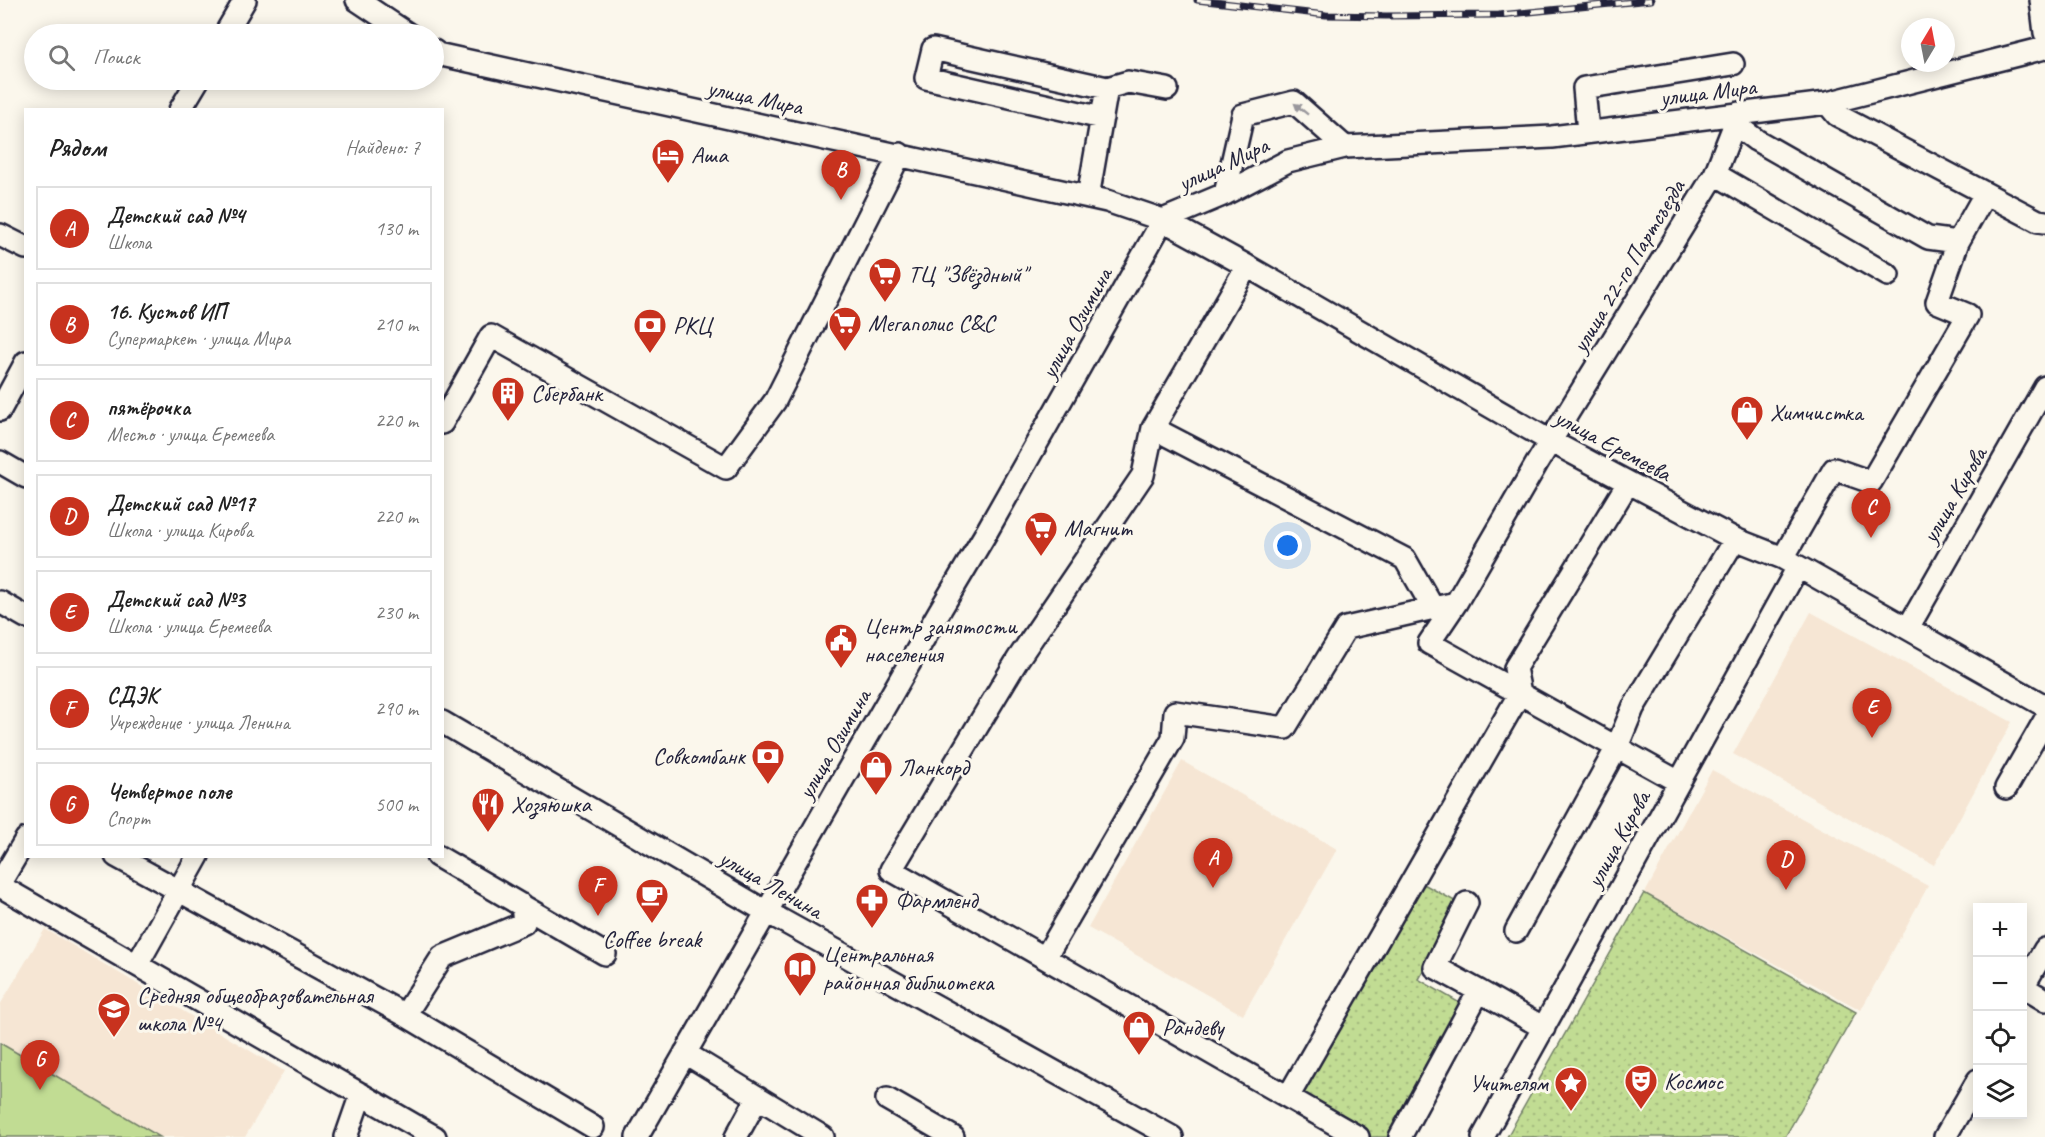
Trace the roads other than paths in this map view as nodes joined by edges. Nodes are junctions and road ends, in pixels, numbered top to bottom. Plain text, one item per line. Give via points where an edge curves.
1 (245, 0) edge
2 (357, 0) edge
3 (2041, 0) edge
4 (231, 24) edge
5 (393, 24) edge
6 (2045, 33) edge
7 (2045, 48) edge
8 (444, 54) edge
9 (1733, 64) dead end
10 (1107, 88) junction
11 (1167, 89) dead end
12 (192, 90) edge
13 (1827, 102) junction
14 (181, 108) edge
15 (1102, 118) junction
16 (1738, 119) junction
17 (1588, 132) junction
18 (1345, 147) junction
19 (900, 154) junction
20 (1714, 174) junction
21 (1225, 194) junction
22 (1985, 194) junction
23 (1088, 197) junction
24 (1163, 220) junction
25 (2045, 222) edge
26 (0, 235) edge
27 (1958, 242) junction
28 (24, 247) edge
29 (1248, 266) junction
30 (1888, 275) dead end
31 (24, 366) edge
32 (2045, 387) edge
33 (0, 410) edge
34 (445, 412) edge
35 (1153, 428) junction
36 (1552, 442) junction
37 (0, 462) edge
38 (24, 476) edge
39 (1628, 483) junction
40 (1735, 539) junction
41 (1791, 562) junction
42 (0, 602) edge
43 (1456, 603) junction
44 (1433, 608) junction
45 (24, 616) edge
46 (1908, 628) junction
47 (1520, 693) junction
48 (2045, 706) edge
49 (2045, 720) edge
50 (444, 723) edge
51 (1617, 747) junction
52 (1679, 782) junction
53 (2006, 788) dead end
54 (24, 843) edge
55 (119, 858) edge
56 (197, 858) edge
57 (440, 858) edge
58 (0, 885) edge
59 (178, 892) junction
60 (1467, 903) dead end
61 (522, 905) junction
62 (765, 911) junction
63 (1516, 931) dead end
64 (2045, 949) edge
65 (605, 954) dead end
66 (1045, 958) junction
67 (137, 965) junction
68 (1479, 991) junction
69 (2045, 1000) edge
70 (405, 1015) junction
71 (1544, 1028) junction
72 (685, 1053) junction
73 (1973, 1087) edge
74 (361, 1094) junction
75 (758, 1097) junction
76 (1288, 1097) junction
77 (887, 1099) dead end
78 (593, 1127) dead end
79 (1168, 1136) edge
80 (346, 1137) edge
81 (435, 1137) edge
82 (637, 1137) edge
83 (736, 1137) edge
84 (823, 1137) edge
85 (953, 1137) edge
86 (1358, 1137) edge
87 (1400, 1137) edge
88 (1483, 1137) edge
89 (1945, 1137) edge

1 - 4 street
2 - 5 street
3 - 6 street
7 - 13 street, улица Мира
8 - 19 street, улица Мира
9 - 17 street via 1584,88
10 - 11 street via 1128,82
10 - 15 street
10 - 15 street via 933,49 926,78
12 - 14 street
13 - 16 street, улица Мира
13 - 22 street via 1837,116
15 - 23 street
16 - 17 street, улица Мира
16 - 20 street, улица 22-го Партсъезда
16 - 27 street via 1756,140 1928,238
17 - 18 street, улица Мира
18 - 21 street, улица Мира via 1288,161
18 -> 21 street via 1294,102 1243,115
19 - 23 street, улица Мира
19 - 34 street via 775,401 726,468 491,336
20 - 30 street
20 - 36 street, улица 22-го Партсъезда
21 - 24 street, улица Мира
22 - 25 street
22 - 27 street
23 - 24 street, улица Мира
24 - 29 street, улица Еремеева
24 - 62 street, улица Озимина
26 - 28 street
27 - 41 street, улица Кирова via 1936,302 1968,315 1871,482 1834,469
29 - 35 street
29 - 36 street, улица Еремеева
31 - 33 street
32 - 46 street, улица Кирова
35 - 44 street via 1404,559
35 - 66 street via 1143,475 1018,659 891,870
36 - 39 street, улица Еремеева
36 - 43 street, улица 22-го Партсъезда
37 - 38 street
39 - 40 street, улица Еремеева
39 - 47 street via 1515,668
40 - 41 street, улица Еремеева
40 - 51 street via 1633,708
41 - 46 street, улица Еремеева
41 - 52 street, улица Кирова
42 - 45 street
43 - 44 street
43 - 47 street, улица 22-го Партсъезда via 1429,643
44 - 66 street via 1346,628 1285,728 1175,712 1173,738
46 - 48 street, улица Еремеева
47 - 51 street
47 - 76 street
49 - 53 street
50 - 62 street, улица Ленина
51 - 52 street
51 - 63 street
52 - 71 street, улица Кирова
54 - 58 street
55 - 59 street
56 - 59 street
57 - 61 street
58 - 67 street
59 - 67 street
59 - 70 street
60 - 68 street via 1435,967
61 - 65 street
61 - 70 street via 524,923 442,957
62 - 72 street, улица Озимина
62 - 79 street, улица Ленина
64 - 69 street via 2023,987
66 - 76 street
67 - 74 street
68 - 71 street
68 - 87 street
70 - 78 street
71 - 88 street, улица Кирова
72 - 75 street
72 - 82 street, улица Озимина
73 - 89 street
74 - 80 street
74 - 81 street
75 - 83 street
75 - 84 street
76 - 86 street
77 - 85 street

